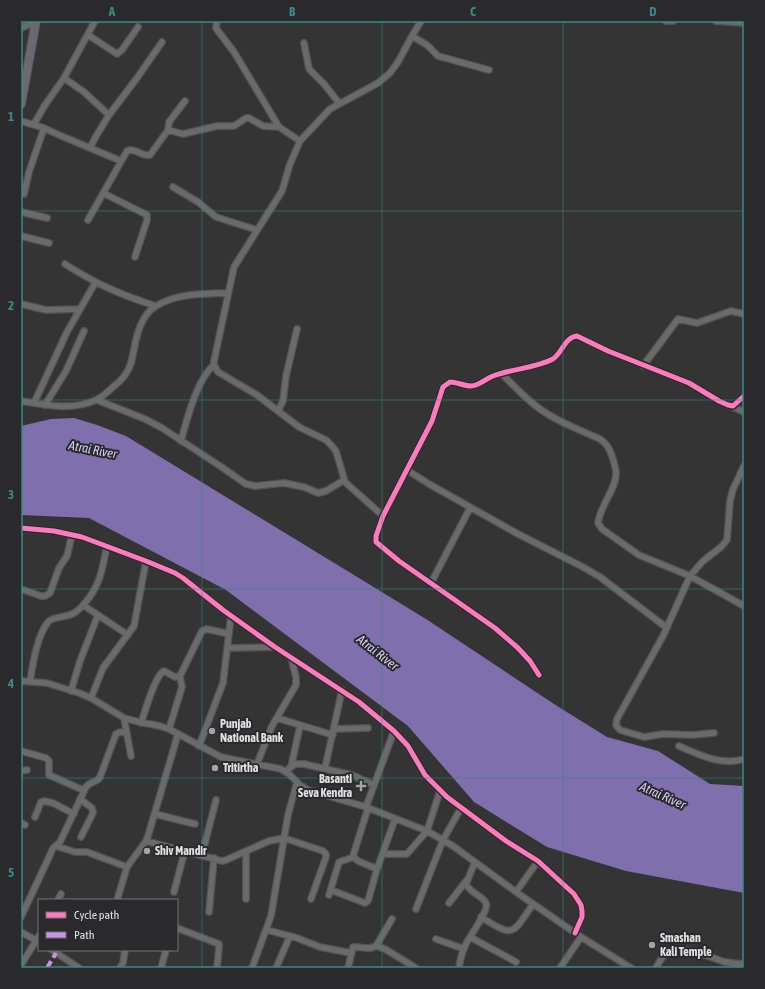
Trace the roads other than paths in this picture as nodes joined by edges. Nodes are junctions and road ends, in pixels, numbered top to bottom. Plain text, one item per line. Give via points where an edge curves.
1 (95, 21) edge
2 (217, 21) edge
3 (421, 21) edge
4 (666, 21) edge
5 (673, 21) edge
6 (716, 21) edge
7 (36, 22) edge
8 (744, 23) edge
9 (138, 27) dead end
10 (21, 28) edge
11 (88, 35) junction
12 (412, 36) junction
13 (162, 42) dead end
14 (304, 43) dead end
15 (489, 70) dead end
16 (64, 78) junction
17 (186, 101) dead end
18 (340, 103) junction
19 (21, 104) edge
20 (108, 115) junction
21 (21, 121) edge
22 (34, 124) junction
23 (44, 128) junction
24 (279, 128) junction
25 (168, 130) junction
26 (300, 141) junction
27 (90, 148) junction
28 (121, 161) junction
29 (173, 187) dead end
30 (103, 193) junction
31 (24, 194) dead end
32 (21, 212) edge
33 (47, 218) dead end
34 (88, 220) dead end
35 (257, 230) junction
36 (21, 236) edge
37 (49, 243) dead end
38 (135, 257) dead end
39 (65, 264) dead end
40 (95, 283) junction
41 (227, 293) junction
42 (21, 304) edge
43 (156, 306) junction
44 (79, 309) junction
45 (744, 314) edge
46 (297, 329) dead end
47 (84, 331) dead end
48 (214, 365) junction
49 (644, 366) junction
50 (502, 374) junction
51 (744, 396) edge
52 (97, 400) junction
53 (21, 401) edge
54 (34, 403) junction
55 (45, 405) junction
56 (731, 406) junction
57 (278, 411) junction
58 (744, 412) edge
59 (181, 441) junction
60 (744, 466) edge
61 (407, 470) junction
62 (344, 480) junction
63 (470, 508) junction
64 (383, 516) junction
65 (21, 528) edge
66 (72, 535) junction
67 (107, 546) junction
68 (146, 561) junction
69 (690, 576) junction
70 (430, 582) junction
71 (21, 589) edge
72 (83, 605) junction
73 (744, 606) edge
74 (98, 615) junction
75 (231, 616) junction
76 (667, 628) junction
77 (229, 634) junction
78 (128, 635) junction
79 (275, 647) junction
80 (227, 648) junction
81 (291, 657) junction
82 (539, 675) dead end
83 (180, 676) junction
84 (21, 681) edge
85 (30, 681) junction
86 (342, 690) junction
87 (71, 691) junction
88 (90, 698) junction
89 (124, 718) junction
90 (277, 718) junction
91 (142, 723) junction
92 (300, 726) junction
93 (368, 728) dead end
94 (169, 730) junction
95 (394, 731) junction
96 (333, 732) junction
97 (126, 733) junction
98 (714, 733) dead end
99 (178, 734) junction
100 (199, 746) junction
101 (679, 746) dead end
102 (21, 751) edge
103 (131, 756) dead end
104 (744, 759) edge
105 (258, 764) junction
106 (291, 767) junction
107 (325, 768) junction
108 (286, 771) junction
109 (297, 782) junction
110 (374, 785) junction
111 (83, 790) junction
112 (440, 791) junction
113 (80, 799) junction
114 (216, 800) dead end
115 (367, 808) junction
116 (461, 808) junction
117 (74, 814) junction
118 (155, 814) junction
119 (34, 817) dead end
120 (395, 819) junction
121 (195, 824) dead end
122 (427, 831) junction
123 (81, 837) dead end
124 (284, 838) junction
125 (146, 840) junction
126 (443, 840) junction
127 (56, 846) junction
128 (185, 850) junction
129 (246, 852) junction
130 (383, 854) junction
131 (202, 855) junction
132 (354, 857) junction
133 (214, 858) junction
134 (538, 861) junction
135 (475, 862) junction
136 (127, 867) junction
137 (377, 869) junction
138 (467, 880) junction
139 (174, 892) dead end
140 (516, 892) junction
141 (61, 894) dead end
142 (58, 899) edge
143 (117, 899) edge
144 (246, 899) dead end
145 (311, 899) dead end
146 (449, 903) dead end
147 (533, 904) junction
148 (416, 909) dead end
149 (209, 912) dead end
150 (21, 917) edge
151 (481, 917) junction
152 (392, 919) dead end
153 (178, 928) edge
154 (267, 930) junction
155 (575, 932) junction
156 (22, 934) edge
157 (290, 936) junction
158 (470, 937) junction
159 (581, 937) junction
160 (436, 939) dead end
161 (38, 940) edge
162 (376, 946) junction
163 (464, 949) junction
164 (53, 951) edge
165 (125, 951) edge
166 (166, 951) edge
167 (351, 953) junction
168 (516, 962) dead end
169 (744, 964) edge
170 (21, 965) edge
171 (70, 966) edge
172 (79, 968) edge
173 (120, 968) edge
174 (161, 968) edge
175 (217, 968) edge
176 (252, 968) edge
177 (276, 968) edge
178 (348, 968) edge
179 (416, 968) edge
180 (459, 968) edge
181 (560, 968) edge
182 (631, 968) edge
183 (656, 968) edge

1 - 11 street
2 - 24 street via 216,28 234,52
3 - 12 street
4 - 5 street
6 - 8 street
7 - 10 street
7 - 19 main road
9 - 11 street via 117,54
11 - 16 street
12 - 15 street via 427,45 438,56
12 - 18 street via 390,73 378,83
13 - 20 street
14 - 18 street via 309,69
16 - 20 street via 84,92
16 - 22 street
17 - 25 street via 171,120
18 - 26 street
20 - 27 street
21 - 22 street
22 - 23 street
23 - 27 street
23 - 31 street
24 - 25 street via 263,126 246,118 234,126 217,126 183,134
24 - 26 street
25 - 28 street via 150,156 129,150
26 - 35 street via 282,191
27 - 28 street
28 - 30 street
29 - 35 street via 198,202 216,217
30 - 34 street
30 - 38 street via 147,215
32 - 33 street
35 - 41 street via 234,267
36 - 37 street
39 - 40 street
40 - 43 street
40 - 44 street
41 - 43 street via 179,297
41 - 48 street
42 - 44 street via 46,310
43 - 52 street via 138,330 127,372
44 - 54 street
45 - 49 street via 731,311 697,323 677,320
46 - 57 street via 283,401
47 - 55 street via 66,371
48 - 57 street via 218,372
48 - 59 street via 202,381
49 - 50 street via 576,336 570,338 549,361
49 - 56 street via 689,383
50 - 61 street via 472,386 450,382 445,385 432,422
50 - 69 street via 536,406 558,420 600,439 609,448 616,476 599,515 599,526 639,555
51 - 56 street
52 - 55 street via 81,405
52 - 59 street via 145,419
53 - 54 street
54 - 55 street
56 - 58 street
57 - 62 street via 299,427 332,445
59 - 62 street via 249,485 284,483 318,493
60 - 69 street via 730,501 727,540
61 - 63 street
61 - 64 street
62 - 64 street
63 - 70 street
63 - 76 street via 600,577
64 - 70 street via 376,542
65 - 66 street
66 - 67 street
66 - 71 street via 67,556 59,568 50,593 41,596
67 - 68 street
67 - 72 street via 97,586
68 - 75 street via 183,578
68 - 78 street via 136,621
69 - 73 street
69 - 76 street
70 - 82 street via 495,628 518,648
72 - 74 street
72 - 85 street via 69,616 47,623 35,651
74 - 78 street
74 - 87 street
75 - 77 street
75 - 79 street
76 - 98 street via 616,725 644,737
77 - 80 street
77 - 83 street via 202,630
78 - 88 street via 103,668
79 - 80 street
79 - 81 street
80 - 100 street via 223,684
81 - 86 street
81 - 90 street via 296,685
83 - 91 street via 175,677 164,671 161,673
83 - 94 street via 182,687
84 - 85 street
85 - 87 street via 47,683
86 - 95 street
86 - 96 street
87 - 88 street
88 - 89 street
89 - 91 street
89 - 97 street
90 - 92 street
90 - 105 street
91 - 94 street
92 - 96 street
92 - 106 street
93 - 96 street
94 - 99 street
95 - 110 street
95 - 112 street via 408,746 425,775
96 - 107 street
97 - 103 street
97 - 111 street via 116,734 100,776
99 - 100 street
99 - 118 street
100 - 105 street via 221,758
101 - 104 street via 724,762
102 - 111 street via 46,758 49,775
105 - 108 street
106 - 107 street via 295,764 304,764
106 - 108 street
107 - 110 street via 359,777
108 - 109 street
109 - 115 street via 308,790
109 - 124 street
110 - 115 street
111 - 113 street
112 - 116 street
112 - 122 street
113 - 117 street
113 - 123 street via 92,808 93,813
114 - 131 street
115 - 120 street
115 - 132 street via 353,852
116 - 126 street
116 - 134 street
117 - 119 street via 44,801 41,802
117 - 127 street
118 - 121 street
118 - 125 street
120 - 122 street
120 - 130 street
122 - 126 street
122 - 130 street via 408,854
124 - 129 street via 269,841
124 - 145 street via 326,854
124 - 154 street via 272,916
125 - 128 street
125 - 136 street
126 - 135 street
126 - 148 street
127 - 136 street via 75,852 87,852
127 - 150 street
128 - 131 street
128 - 139 street
129 - 133 street via 222,861
129 - 144 street
130 - 137 street
131 - 133 street
132 - 137 street
132 - 137 street via 339,862 330,893 368,901
133 - 149 street
134 - 140 street
134 - 155 street via 574,894 581,905 582,917
135 - 138 street
135 - 140 street
136 - 143 street
138 - 146 street
138 - 151 street via 468,888 486,904
140 - 147 street
141 - 142 street
147 - 151 street via 518,927 512,930 502,930
147 - 155 street
151 - 158 street
152 - 162 street
153 - 175 street via 218,944 220,947
154 - 157 street
154 - 176 street
155 - 159 street
156 - 161 street
157 - 167 street via 320,947
157 - 177 street
158 - 163 street
158 - 168 street
159 - 181 street
159 - 182 street
160 - 163 street
161 - 170 street
162 - 167 street via 356,946
162 - 179 street
163 - 180 street
164 - 171 street
165 - 173 street
166 - 174 street
167 - 178 street
169 - 183 street via 682,950 663,956
171 - 172 street

